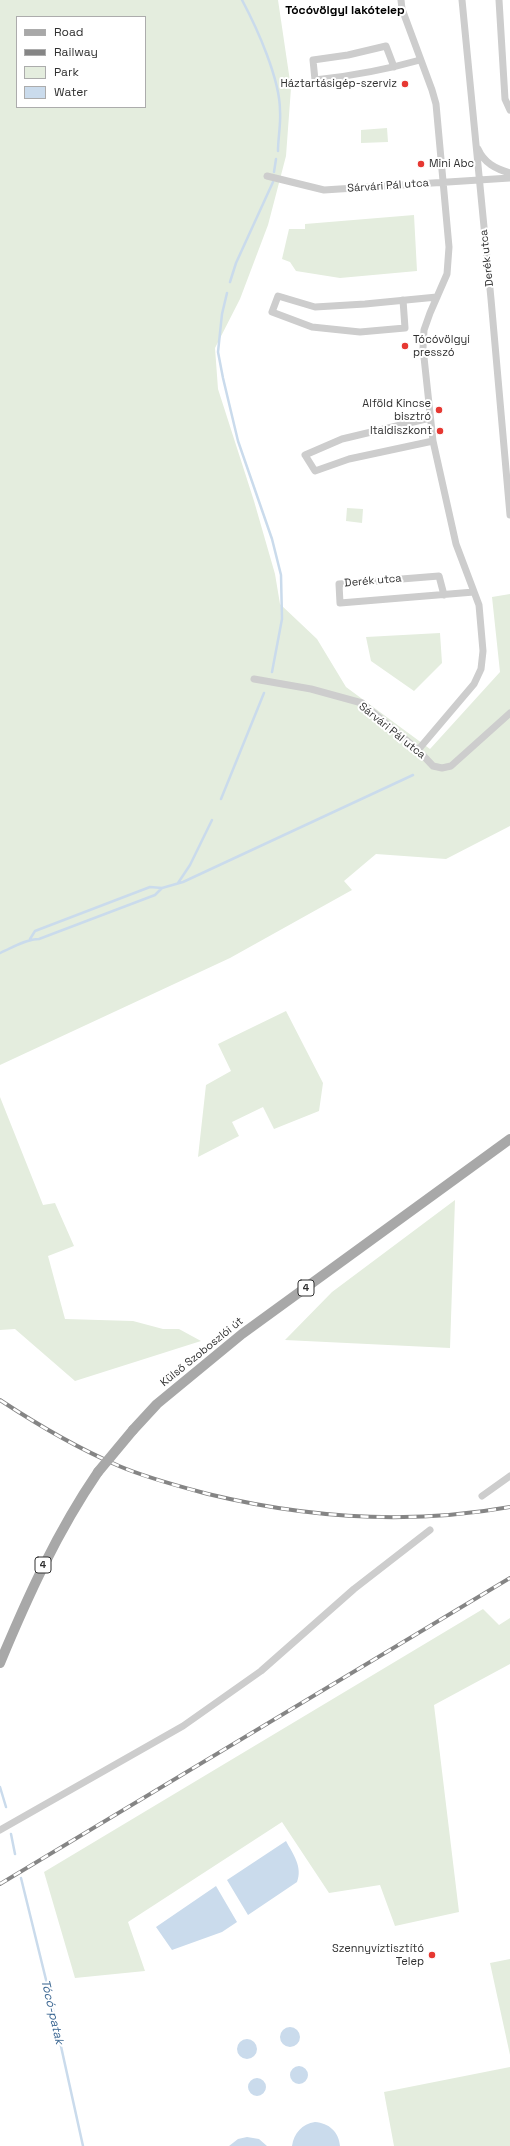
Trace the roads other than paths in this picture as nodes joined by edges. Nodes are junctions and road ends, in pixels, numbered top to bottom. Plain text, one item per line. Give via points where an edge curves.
1 (401, 0) edge
2 (462, 0) edge
3 (499, 0) edge
4 (420, 60) junction
5 (394, 67) junction
6 (510, 110) edge
7 (476, 145) junction
8 (510, 173) edge
9 (267, 176) dead end
10 (510, 178) edge
11 (479, 179) junction
12 (443, 182) junction
13 (437, 297) junction
14 (403, 300) junction
15 (430, 418) junction
16 (433, 441) junction
17 (510, 516) edge
18 (474, 592) junction
19 (444, 595) junction
20 (254, 679) dead end
21 (510, 713) edge
22 (418, 750) junction
23 (510, 1139) edge
24 (510, 1476) edge
25 (482, 1496) dead end
26 (430, 1530) dead end
27 (0, 1663) edge
28 (0, 1830) edge

1 - 4 street
2 - 7 street, Derék utca
3 - 6 street via 505,99
4 - 5 street
4 - 12 street via 436,104
5 - 5 street via 353,76 315,80 313,60 386,46
7 - 8 street via 481,156 489,164
7 - 11 street, Derék utca
9 - 12 street, Sárvári Pál utca via 324,190
10 - 11 street, Sárvári Pál utca
11 - 12 street, Sárvári Pál utca
11 - 17 street, Derék utca
12 - 13 street via 449,247 447,274
13 - 14 street
13 - 15 street via 424,330 423,348
14 - 14 street via 315,307 278,296 272,312 312,327 360,332 405,328
15 - 16 street
15 - 16 street via 342,439 305,455 315,472 349,459
16 - 18 street via 456,544
18 - 19 street, Derék utca
18 - 22 street via 479,605 481,669 474,684
19 - 19 street, Derék utca via 340,603 339,584 439,576
20 - 22 street, Sárvári Pál utca via 311,689 362,703
21 - 22 street, Sárvári Pál utca via 451,766 433,766
23 - 27 main road, Külső Szoboszlói út / 4, bridge via 242,1334 157,1404 98,1472 68,1518 48,1553
24 - 25 street
26 - 28 street via 354,1589 261,1671 183,1726

